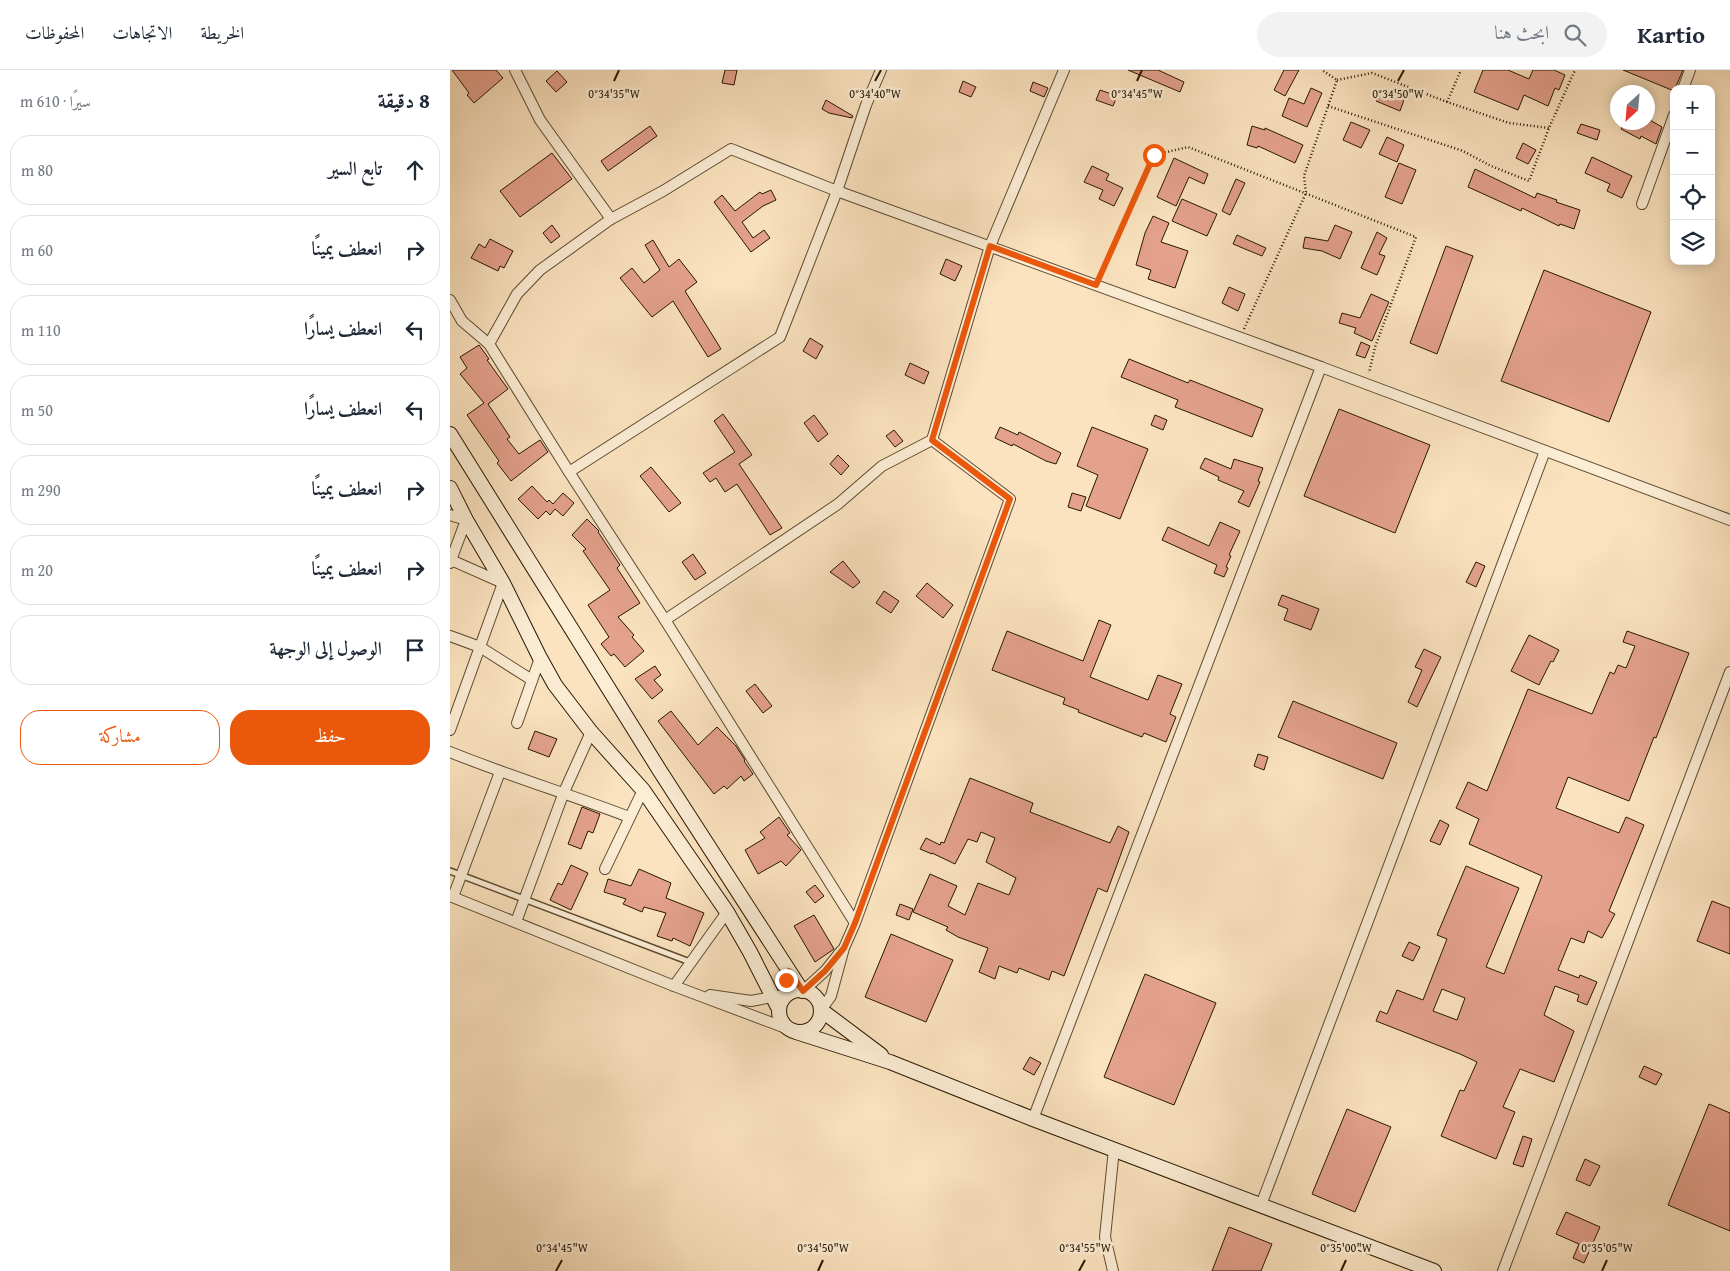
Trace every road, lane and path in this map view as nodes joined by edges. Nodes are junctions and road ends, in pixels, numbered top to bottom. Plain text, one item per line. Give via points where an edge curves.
1 (515, 70) edge
2 (881, 70) edge
3 (1064, 70) edge
4 (1322, 70) edge
5 (1461, 70) edge
6 (1575, 70) edge
7 (1690, 70) edge
8 (1337, 80) junction
9 (1684, 85) edge
10 (1447, 102) junction
11 (1328, 106) junction
12 (1670, 126) edge
13 (1549, 128) junction
14 (837, 191) junction
15 (1306, 193) junction
16 (1642, 204) dead end
17 (611, 220) junction
18 (990, 246) junction
19 (1096, 285) junction
20 (450, 300) edge
21 (1241, 338) junction
22 (489, 344) junction
23 (1322, 367) junction
24 (1366, 384) junction
25 (450, 434) edge
26 (932, 440) junction
27 (1545, 451) junction
28 (569, 472) junction
29 (450, 488) edge
30 (450, 515) edge
31 (466, 520) junction
32 (1730, 520) edge
33 (451, 561) edge
34 (504, 582) junction
35 (665, 620) junction
36 (450, 636) edge
37 (480, 647) junction
38 (540, 658) junction
39 (1730, 672) edge
40 (532, 680) junction
41 (517, 723) dead end
42 (450, 730) edge
43 (591, 732) junction
44 (450, 752) edge
45 (500, 772) junction
46 (643, 790) junction
47 (564, 792) junction
48 (629, 816) junction
49 (605, 869) dead end
50 (450, 871) edge
51 (461, 875) junction
52 (452, 896) edge
53 (525, 900) junction
54 (727, 912) junction
55 (516, 922) junction
56 (855, 923) junction
57 (844, 948) junction
58 (690, 962) junction
59 (789, 971) junction
60 (766, 981) junction
61 (674, 986) junction
62 (685, 990) junction
63 (798, 992) junction
64 (777, 1003) junction
65 (821, 1010) junction
66 (793, 1031) junction
67 (890, 1062) junction
68 (1033, 1119) junction
69 (1114, 1149) junction
70 (1261, 1205) junction
71 (1114, 1271) edge
72 (1434, 1271) edge
73 (1503, 1271) edge

1 - 17 street via 540,120
2 - 14 street
3 - 18 street
4 - 8 path
5 - 10 path
6 - 13 path
7 - 9 street
8 - 10 path via 1372,73
8 - 11 path
10 - 13 path via 1509,123
11 - 13 path via 1463,151 1529,181
11 - 15 path via 1304,176
12 - 16 street
14 - 17 street via 731,149
14 - 18 street
14 - 28 street via 780,337
15 - 19 path via 1188,147 1154,155
15 - 21 path
15 - 24 path via 1416,237 1375,347
17 - 22 street via 540,270 516,294
18 - 19 street
18 - 26 street
19 - 21 street
20 - 22 street via 462,320
21 - 23 street
22 - 28 street
23 - 24 street
23 - 68 street
24 - 27 street
25 - 59 street
26 - 35 street via 882,466 838,504
26 - 56 street via 1010,499
27 - 32 street
27 - 70 street
28 - 35 street
29 - 31 street
30 - 31 street
31 - 33 street
31 - 34 street
33 - 34 street
34 - 37 street
34 - 38 street
35 - 56 street
36 - 37 street
37 - 40 street
37 - 42 street
38 - 40 street
38 - 43 street via 555,685
39 - 73 street
40 - 41 street
43 - 46 street
43 - 47 street
44 - 45 street
45 - 47 street
45 - 51 street
46 - 48 street
46 - 54 street
47 - 48 street
47 - 53 street
48 - 49 street
50 - 51 lane
51 - 52 street
51 - 53 lane
52 - 55 street
53 - 55 street
53 - 58 lane
54 - 58 street
54 - 60 street
55 - 61 street
56 - 57 street
57 - 63 street via 825,971
57 - 65 street via 831,996
58 - 61 street
59 - 60 street via 783,982 774,985
59 - 63 street
60 - 64 street
61 - 62 street
62 - 64 street
62 - 66 street
63 - 64 street
63 - 65 street via 815,997
64 - 66 street via 782,1021
65 - 66 street via 814,1027 808,1031
65 - 67 street
66 - 67 street
67 - 68 street
68 - 69 street
69 - 70 street
69 - 71 street via 1105,1237
70 - 72 street

